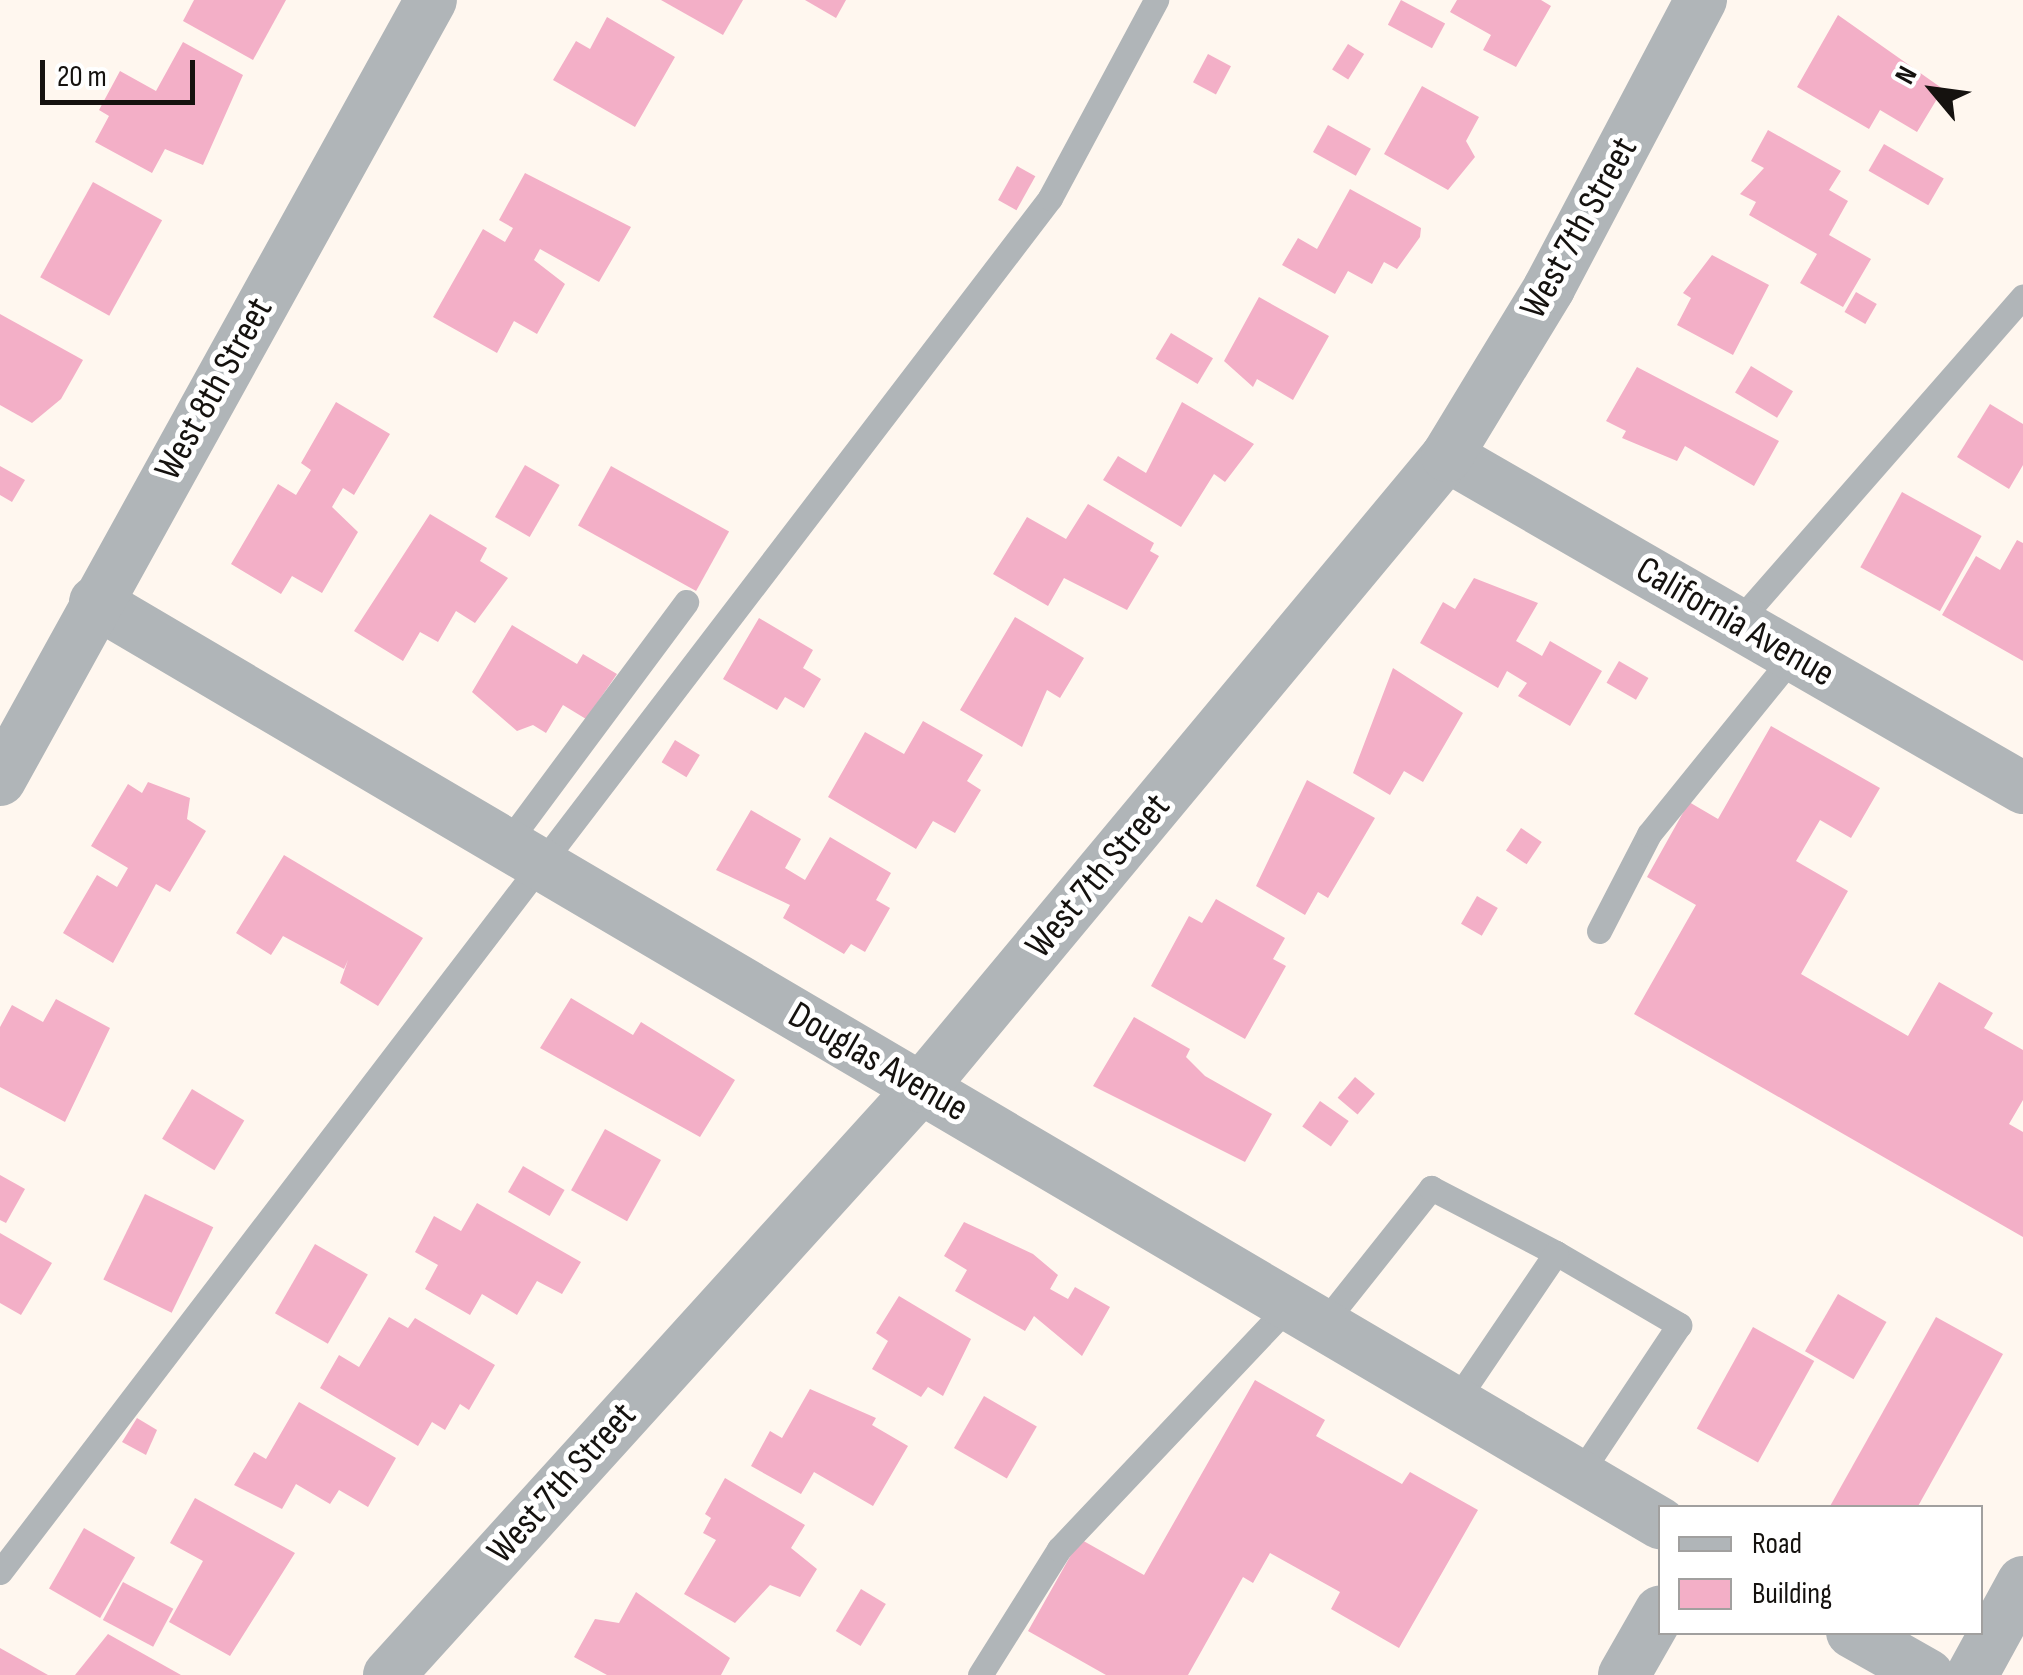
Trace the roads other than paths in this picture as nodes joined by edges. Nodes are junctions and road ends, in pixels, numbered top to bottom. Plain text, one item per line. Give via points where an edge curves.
1 (431, 0) edge
2 (1156, 0) edge
3 (1701, 0) edge
4 (2023, 296) edge
5 (1447, 456) junction
6 (95, 602) junction
7 (686, 602) dead end
8 (1737, 623) junction
9 (1793, 656) junction
10 (0, 780) edge
11 (2023, 788) edge
12 (521, 856) junction
13 (1599, 931) dead end
14 (922, 1087) junction
15 (1556, 1254) junction
16 (1307, 1314) junction
17 (1454, 1402) junction
18 (1579, 1475) junction
19 (1658, 1523) edge
20 (0, 1572) edge
21 (2023, 1582) edge
22 (1658, 1616) edge
23 (1857, 1635) edge
24 (389, 1675) edge
25 (980, 1675) edge
26 (1624, 1675) edge
27 (1928, 1675) edge
28 (1972, 1675) edge

1 - 6 street, West 8th Street
2 - 12 lane via 1050,198
3 - 5 street, West 7th Street via 1550,288
4 - 8 lane
5 - 8 street, California Avenue
5 - 14 street, West 7th Street
6 - 10 street, West 8th Street
6 - 12 street, Douglas Avenue
7 - 12 lane
8 - 9 street, California Avenue
9 - 11 street, California Avenue
9 - 13 lane via 1649,834
12 - 14 street, Douglas Avenue
12 - 20 lane
14 - 16 street, Douglas Avenue
14 - 24 street, West 7th Street
15 - 16 lane via 1431,1188
15 - 17 lane
15 - 18 lane via 1679,1325
16 - 17 street, Douglas Avenue
16 - 25 lane via 1059,1549
17 - 18 street, Douglas Avenue
18 - 19 street, Douglas Avenue
21 - 28 street
22 - 26 street
23 - 27 street

